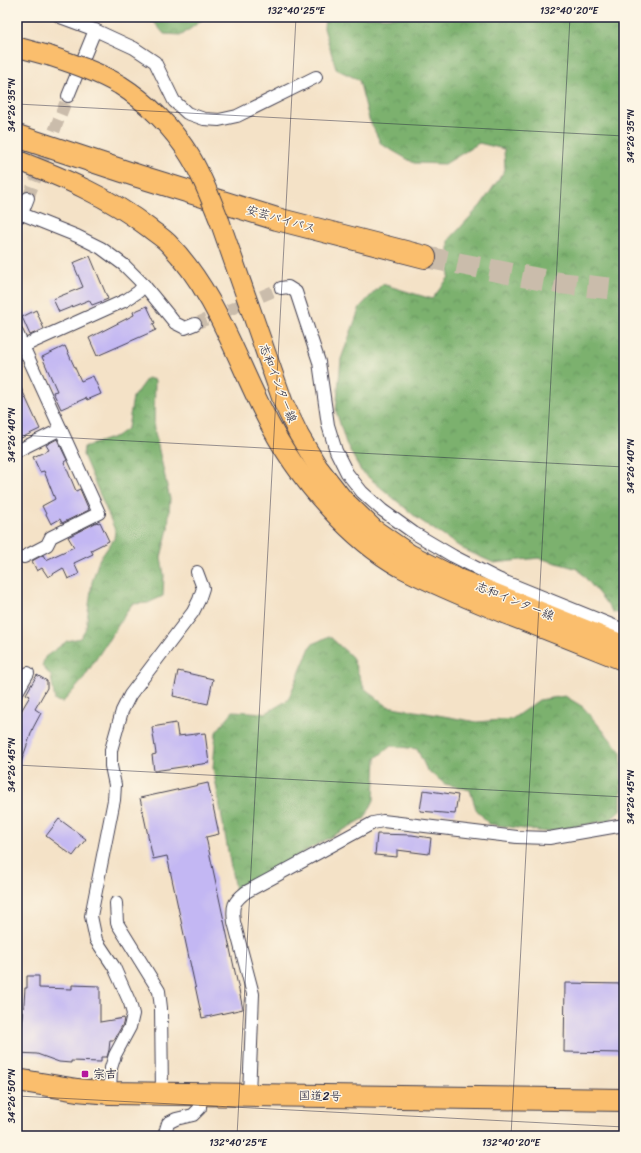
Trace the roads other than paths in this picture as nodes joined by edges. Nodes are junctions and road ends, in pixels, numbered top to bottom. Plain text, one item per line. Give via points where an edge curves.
1 (60, 17) edge
2 (94, 30) junction
3 (17, 47) edge
4 (316, 77) dead end
5 (68, 96) tunnel mouth
6 (17, 126) edge
7 (17, 136) edge
8 (17, 160) edge
9 (138, 176) junction
10 (28, 198) tunnel mouth
11 (19, 214) edge
12 (425, 257) tunnel mouth
13 (144, 286) junction
14 (281, 288) dead end
15 (195, 324) tunnel mouth
16 (17, 333) edge
17 (20, 348) edge
18 (61, 429) junction
19 (17, 451) edge
20 (24, 557) dead end
21 (197, 572) dead end
22 (624, 630) edge
23 (624, 645) edge
24 (624, 661) edge
25 (28, 673) dead end
26 (17, 692) edge
27 (624, 825) edge
28 (116, 902) dead end
29 (17, 1080) edge
30 (110, 1092) junction
31 (162, 1093) junction
32 (200, 1094) junction
33 (249, 1095) junction
34 (624, 1100) edge
35 (164, 1136) edge

1 - 2 street
2 - 4 street via 134,48 155,62 174,100 187,113 204,119 219,120 237,116
2 - 5 street
3 - 23 main road, 志和インター線, bridge via 86,68 120,85 171,129 190,156 206,186 283,402 318,467 342,499 374,529 410,554 457,578
6 - 9 highway, 安芸バイパス
7 - 9 highway, 安芸バイパス
8 - 24 main road, 志和インター線 via 82,186 112,202 167,242 202,285 217,310 281,446 330,509 362,539 398,566 445,590
9 - 12 highway, 安芸バイパス via 277,219
10 - 11 street
11 - 13 street via 101,248 124,265
13 - 15 street via 175,322 185,328
13 - 17 street via 126,300
14 - 22 street via 288,287 296,292 319,362 328,425 336,451 347,473 362,492 414,533 454,556 498,578
16 - 17 street
17 - 18 street
18 - 19 street
18 - 20 street via 99,513 51,537 47,545
21 - 30 street via 203,588 199,600 193,612 130,695 122,711 111,750 114,800 91,916 96,940 114,967 133,1014 130,1026 114,1055
25 - 26 street
27 - 33 street via 549,838 517,837 383,821 373,823 246,892 236,900 232,910 253,994
28 - 31 street via 117,923 159,991
29 - 30 highway, 国道2号 via 77,1090
30 - 31 highway, 国道2号
31 - 32 highway, 国道2号
32 - 33 highway, 国道2号
32 - 35 street via 200,1108 193,1115 168,1123
33 - 34 highway, 国道2号

